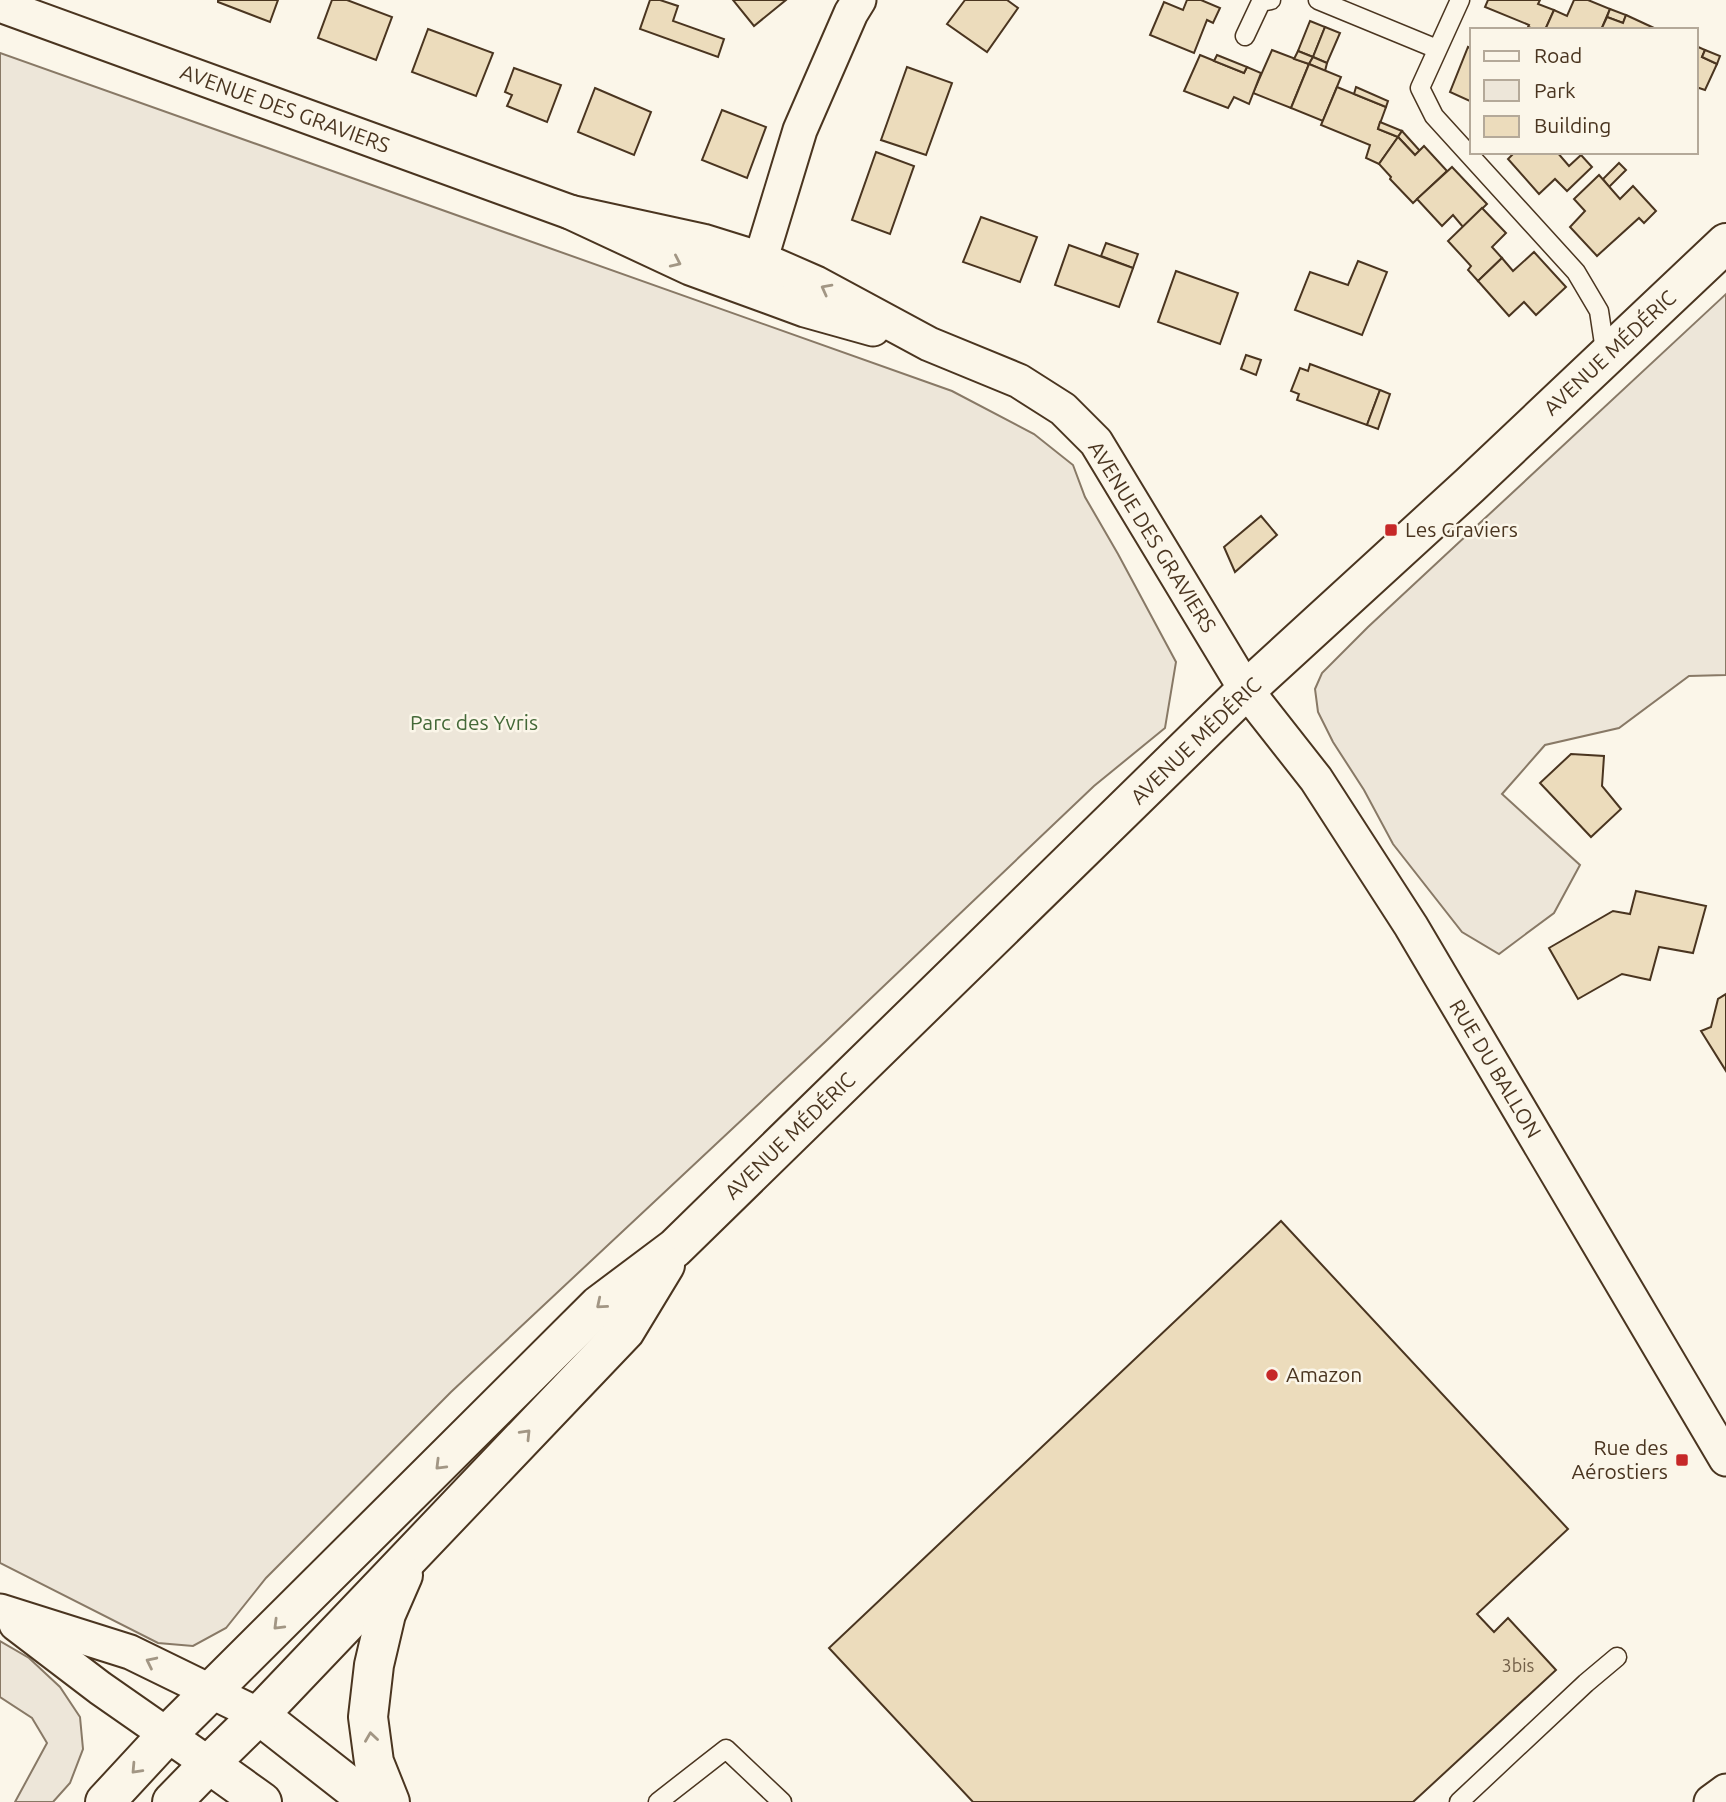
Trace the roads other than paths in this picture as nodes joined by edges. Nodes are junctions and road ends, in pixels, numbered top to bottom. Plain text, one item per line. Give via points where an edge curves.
1 (859, 0) edge
2 (1271, 0) edge
3 (1318, 0) edge
4 (1460, 0) edge
5 (0, 5) edge
6 (1245, 36) dead end
7 (1437, 49) junction
8 (570, 212) junction
9 (1726, 243) edge
10 (761, 259) junction
11 (752, 291) junction
12 (929, 344) junction
13 (1606, 358) junction
14 (1246, 690) junction
15 (675, 1248) junction
16 (1726, 1459) edge
17 (414, 1550) junction
18 (0, 1611) edge
19 (1617, 1657) dead end
20 (212, 1691) junction
21 (259, 1715) junction
22 (167, 1735) junction
23 (209, 1764) junction
24 (1726, 1790) edge
25 (105, 1802) edge
26 (172, 1802) edge
27 (262, 1802) edge
28 (370, 1802) edge
29 (390, 1802) edge
30 (658, 1802) edge
31 (782, 1802) edge
32 (1459, 1802) edge
33 (1711, 1802) edge

1 - 10 street via 800,130
2 - 6 lane via 1261,2
3 - 7 lane
4 - 7 lane
5 - 8 street, AVENUE DES GRAVIERS
7 - 13 lane via 1420,88 1434,116 1576,272 1599,311
8 - 10 street, AVENUE DES GRAVIERS via 703,241
8 -> 11 street, AVENUE DES GRAVIERS via 690,268
9 - 13 main road, AVENUE MÉDÉRIC
10 - 11 street
12 -> 10 street, AVENUE DES GRAVIERS
11 - 12 street, AVENUE DES GRAVIERS
12 - 14 street, AVENUE DES GRAVIERS via 1020,381 1063,409 1096,442
13 - 14 main road, AVENUE MÉDÉRIC
14 - 15 main road, AVENUE MÉDÉRIC
14 - 16 street, RUE DU BALLON via 1316,779 1411,926
17 -> 15 main road via 625,1331
15 -> 20 main road via 599,1304
17 - 21 main road
29 -> 17 main road via 374,1762 368,1717 386,1614
20 -> 18 street via 130,1652
18 - 22 street
19 - 32 lane
20 - 21 street
20 - 22 main road
21 - 23 main road
21 - 28 main road
22 - 23 street
22 -> 25 main road
23 - 26 main road
23 - 27 main road
24 - 33 street
30 - 31 lane via 726,1749

